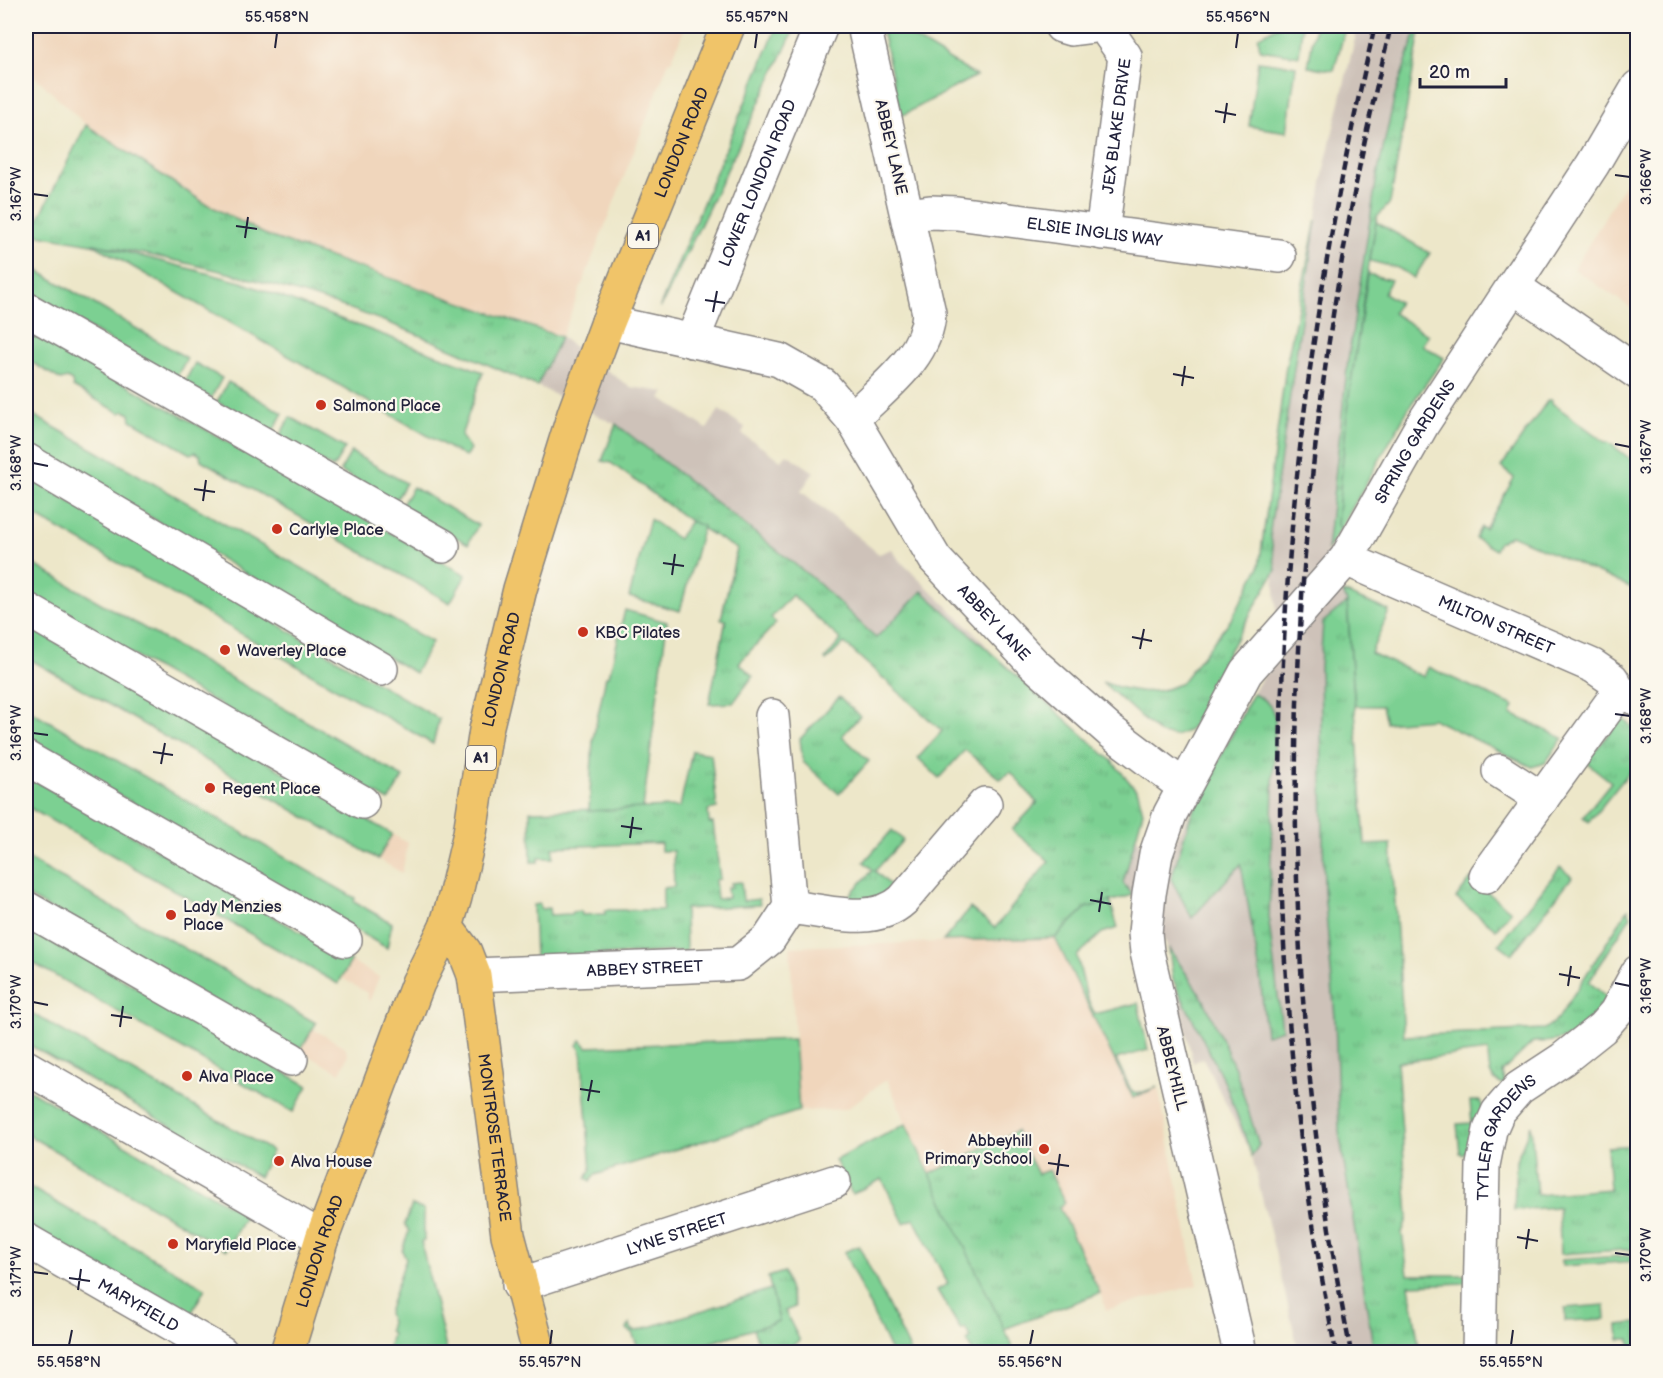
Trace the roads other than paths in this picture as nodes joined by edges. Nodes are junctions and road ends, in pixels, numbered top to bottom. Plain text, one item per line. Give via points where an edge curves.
1 (728, 26) edge
2 (821, 26) edge
3 (864, 26) edge
4 (1061, 26) edge
5 (1095, 26) edge
6 (1104, 26) edge
7 (1638, 87) edge
8 (908, 215) junction
9 (1102, 233) junction
10 (1279, 256) dead end
11 (1514, 287) junction
12 (26, 309) edge
13 (608, 322) junction
14 (692, 341) junction
15 (1638, 373) edge
16 (852, 418) junction
17 (26, 460) edge
18 (443, 546) dead end
19 (1346, 559) junction
20 (26, 609) edge
21 (381, 669) dead end
22 (1628, 696) edge
23 (772, 716) dead end
24 (26, 758) edge
25 (1499, 771) dead end
26 (1183, 786) junction
27 (1542, 799) junction
28 (362, 802) dead end
29 (985, 804) dead end
30 (1486, 876) dead end
31 (790, 907) junction
32 (26, 908) edge
33 (446, 927) junction
34 (345, 940) dead end
35 (1638, 972) edge
36 (474, 975) junction
37 (291, 1059) dead end
38 (26, 1067) edge
39 (834, 1182) dead end
40 (322, 1238) junction
41 (26, 1240) edge
42 (519, 1285) junction
43 (221, 1353) edge
44 (287, 1353) edge
45 (539, 1353) edge
46 (1240, 1353) edge
47 (1479, 1353) edge

1 - 13 main road, LONDON ROAD / A1
2 - 14 street, LOWER LONDON ROAD
3 - 8 street, ABBEY LANE
4 - 5 street
6 - 9 street, JEX BLAKE DRIVE via 1125,56
7 - 11 street, SPRING GARDENS via 1607,143
8 - 9 street, ELSIE INGLIS WAY via 957,213
8 - 16 street, ABBEY LANE via 929,313 928,329 915,356
9 - 10 street, ELSIE INGLIS WAY
11 - 15 street
11 - 19 street, SPRING GARDENS via 1422,425
12 - 18 street
13 - 14 street, ABBEY LANE
13 - 33 main road, LONDON ROAD / A1 via 574,414 520,589 486,730 470,833
14 - 16 street, ABBEY LANE via 792,365 823,385
16 - 26 street, ABBEY LANE via 935,559 1033,663 1110,731
17 - 21 street
19 - 22 street, MILTON STREET via 1593,666
19 - 26 street, SPRING GARDENS via 1246,672
20 - 28 street
22 - 27 street
23 - 31 street
24 - 34 street
25 - 27 street
26 - 46 street, ABBEYHILL via 1156,854 1144,933 1155,996
27 - 30 street
29 - 31 street via 903,900 889,911 868,916
31 - 36 street, ABBEY STREET via 764,944 738,964
32 - 37 street
33 - 36 main road, MONTROSE TERRACE via 465,952
33 - 40 main road, LONDON ROAD via 418,982
35 - 47 street, TYTLER GARDENS via 1616,1012 1602,1028 1519,1088 1498,1112 1490,1130 1483,1165
36 - 42 main road, MONTROSE TERRACE via 508,1235
38 - 40 street
39 - 42 street, LYNE STREET
40 - 44 main road, LONDON ROAD
41 - 43 street, MARYFIELD
42 - 45 main road, MONTROSE TERRACE

